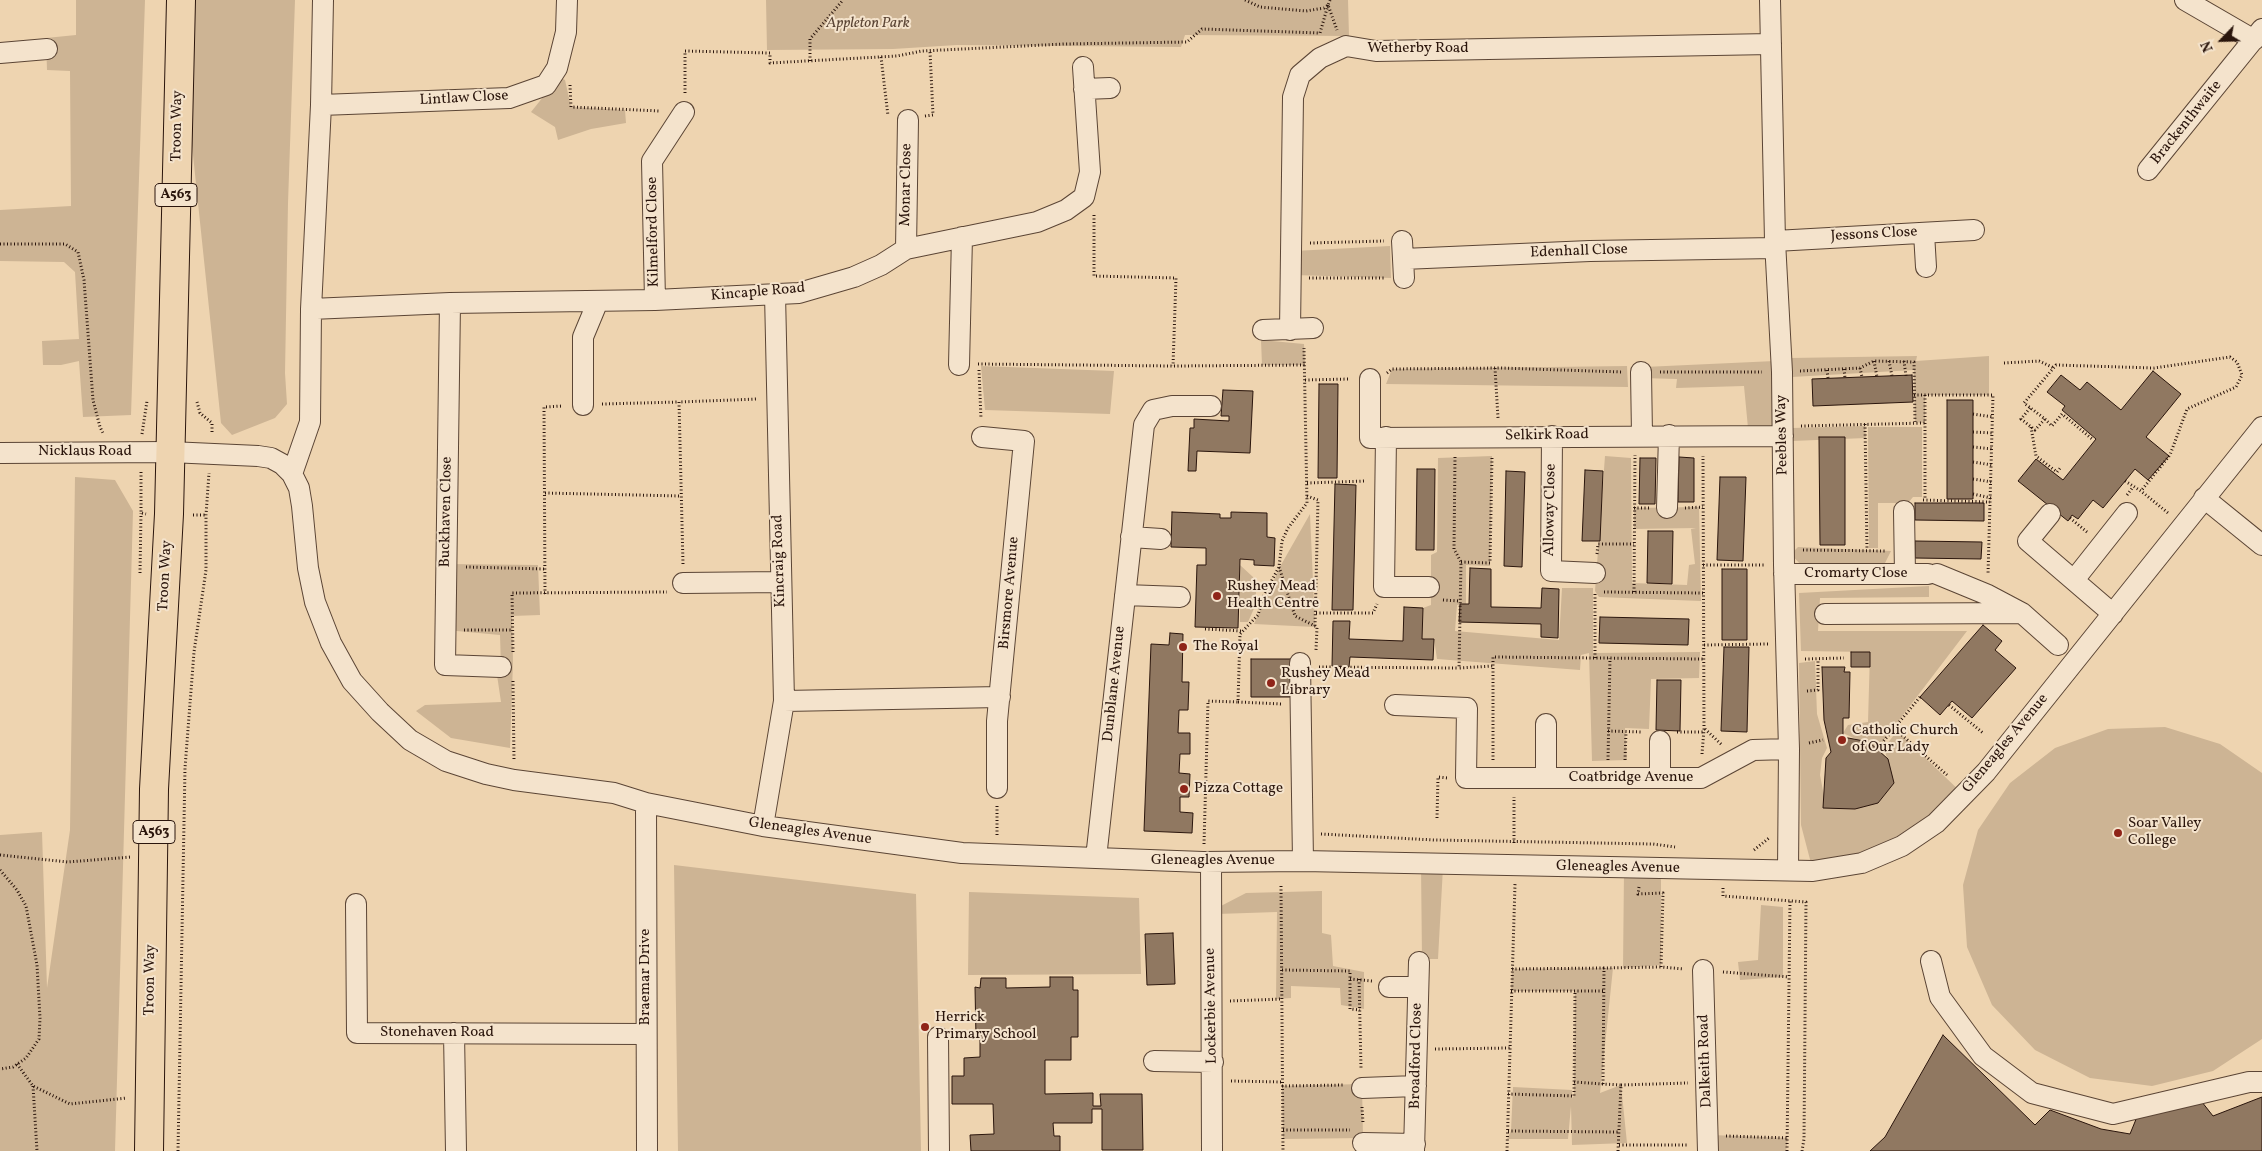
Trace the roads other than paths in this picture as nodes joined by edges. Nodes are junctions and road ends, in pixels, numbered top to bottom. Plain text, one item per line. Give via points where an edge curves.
1 (180, 0) edge
2 (323, 0) edge
3 (567, 0) edge
4 (1770, 0) edge
5 (2185, 0) edge
6 (2258, 34) edge
7 (1771, 44) junction
8 (46, 49) dead end
9 (0, 53) edge
10 (1083, 66) dead end
11 (1084, 88) junction
12 (1110, 88) dead end
13 (321, 105) junction
14 (684, 112) road end
15 (908, 120) road end
16 (2148, 170) dead end
17 (1974, 230) dead end
18 (1924, 233) junction
19 (962, 237) junction
20 (1775, 245) junction
21 (906, 249) junction
22 (1926, 267) dead end
23 (1404, 278) road end
24 (775, 294) junction
25 (655, 300) junction
26 (598, 301) junction
27 (450, 302) junction
28 (312, 309) junction
29 (1313, 328) dead end
30 (1263, 330) dead end
31 (1290, 330) junction
32 (959, 365) dead end
33 (1641, 372) dead end
34 (1370, 379) dead end
35 (583, 405) road end
36 (1211, 406) dead end
37 (2262, 427) edge
38 (1783, 431) junction
39 (1638, 435) junction
40 (1669, 435) junction
41 (1552, 436) junction
42 (982, 437) road end
43 (1386, 437) junction
44 (170, 452) junction
45 (0, 453) edge
46 (292, 474) junction
47 (2204, 498) junction
48 (1667, 508) dead end
49 (1904, 511) road end
50 (2127, 513) dead end
51 (2050, 514) dead end
52 (1131, 537) junction
53 (1161, 539) dead end
54 (2262, 545) edge
55 (1784, 563) junction
56 (1905, 574) junction
57 (2074, 580) junction
58 (781, 582) junction
59 (1595, 582) road end
60 (683, 583) road end
61 (1429, 588) dead end
62 (1125, 595) junction
63 (1180, 597) dead end
64 (1826, 614) dead end
65 (2022, 614) junction
66 (2113, 614) junction
67 (2058, 645) dead end
68 (1310, 662) road end
69 (509, 664) road end
70 (1000, 697) junction
71 (784, 701) junction
72 (1395, 705) dead end
73 (1546, 724) dead end
74 (1660, 740) dead end
75 (1789, 749) junction
76 (1546, 778) junction
77 (1660, 778) junction
78 (997, 788) road end
79 (646, 803) junction
80 (763, 826) junction
81 (1096, 858) junction
82 (1303, 861) junction
83 (1207, 862) junction
84 (1788, 870) junction
85 (356, 904) dead end
86 (1931, 961) dead end
87 (1419, 962) dead end
88 (1703, 970) road end
89 (1390, 987) dead end
90 (1418, 987) junction
91 (454, 1033) junction
92 (646, 1034) junction
93 (938, 1036) dead end
94 (1154, 1061) dead end
95 (1213, 1072) junction
96 (2262, 1082) edge
97 (1362, 1086) road end
98 (1416, 1086) junction
99 (1363, 1137) road end
100 (1708, 1143) edge
101 (1414, 1147) edge
102 (149, 1151) edge
103 (456, 1151) edge
104 (647, 1151) edge
105 (939, 1151) edge
106 (1212, 1151) edge

1 - 44 highway, Troon Way / A563
2 - 13 street
3 - 13 street, Lintlaw Close via 566,32 558,68 546,85 509,98
4 - 7 street, Peebles Way
5 - 6 street
6 - 16 street, Brackenthwaite
7 - 20 street, Peebles Way
7 - 31 street, Wetherby Road via 1376,51 1346,46 1320,58 1300,75 1293,96
8 - 9 street
10 - 11 street
11 - 12 street
11 - 19 street, Kincaple Road via 1090,172 1084,197 1066,210 1037,222
13 - 28 street
14 - 25 street, Kilmelford Close via 652,161
15 - 21 street, Monar Close
17 - 18 street, Jessons Close
18 - 20 street, Jessons Close
18 - 22 street
19 - 21 street, Kincaple Road
19 - 32 street
20 - 23 street, Edenhall Close via 1590,251 1402,250
20 - 38 street, Peebles Way
21 - 24 street, Kincaple Road via 854,277 799,293
24 - 25 street, Kincaple Road
24 - 58 street, Kincraig Road
25 - 26 street, Kincaple Road
26 - 27 street, Kincaple Road
26 - 35 street via 583,337
27 - 28 street, Kincaple Road
27 - 69 street, Buckhaven Close via 445,665
28 - 46 street via 310,422
29 - 31 street
30 - 31 street
33 - 39 street
34 - 43 street, Selkirk Road via 1370,438
36 - 52 street, Dunblane Avenue via 1172,406 1153,410 1144,425
37 - 47 street, Gleneagles Avenue
38 - 40 street, Selkirk Road
38 - 55 street, Peebles Way
39 - 40 street, Selkirk Road
39 - 41 street, Selkirk Road
40 - 48 street
41 - 43 street, Selkirk Road
41 - 59 street, Alloway Close via 1551,570
42 - 70 street, Birsmore Avenue via 1024,441
43 - 61 street via 1384,587
44 - 45 street, Nicklaus Road
44 - 46 street via 258,456 276,461
44 - 102 highway, Troon Way / A563 via 154,789
46 - 79 street, Gleneagles Avenue via 299,488 315,602 331,643 352,681 410,740 446,761 514,780 614,793
47 - 54 street
47 - 66 street, Gleneagles Avenue
49 - 56 street
50 - 57 street
51 - 57 street via 2028,540
52 - 53 street
52 - 62 street, Dunblane Avenue
55 - 56 street, Cromarty Close
55 - 75 street, Peebles Way
56 - 65 street, Cromarty Close via 1933,574 1988,595
57 - 66 street
58 - 60 street
58 - 71 street, Kincraig Road
62 - 63 street
62 - 81 street, Dunblane Avenue
64 - 65 street
65 - 67 street
66 - 84 street, Gleneagles Avenue via 1986,772 1936,823 1902,846 1862,863 1813,871
68 - 82 street via 1301,706
70 - 71 street
70 - 78 street, Birsmore Avenue
71 - 80 street, Kincraig Road
72 - 76 street, Coatbridge Avenue via 1467,708 1466,778
73 - 76 street
74 - 77 street
75 - 77 street, Coatbridge Avenue via 1753,750 1701,778
75 - 84 street, Peebles Way
76 - 77 street, Coatbridge Avenue
79 - 80 street, Gleneagles Avenue
79 - 92 street, Braemar Drive
80 - 81 street, Gleneagles Avenue via 962,853
81 - 83 street, Gleneagles Avenue
82 - 83 street, Gleneagles Avenue
82 - 84 street, Gleneagles Avenue
83 - 95 street, Lockerbie Avenue
85 - 91 street, Stonehaven Road via 357,1033
86 - 96 street via 1940,997 1983,1056 2032,1093 2113,1114 2250,1082
87 - 90 street, Broadford Close
88 - 100 street, Dalkeith Road
89 - 90 street
90 - 98 street, Broadford Close
91 - 92 street, Stonehaven Road
91 - 103 street
92 - 104 street, Braemar Drive
93 - 105 street
94 - 95 street
95 - 106 street, Lockerbie Avenue
97 - 98 street
98 - 101 street, Broadford Close
99 - 101 street

